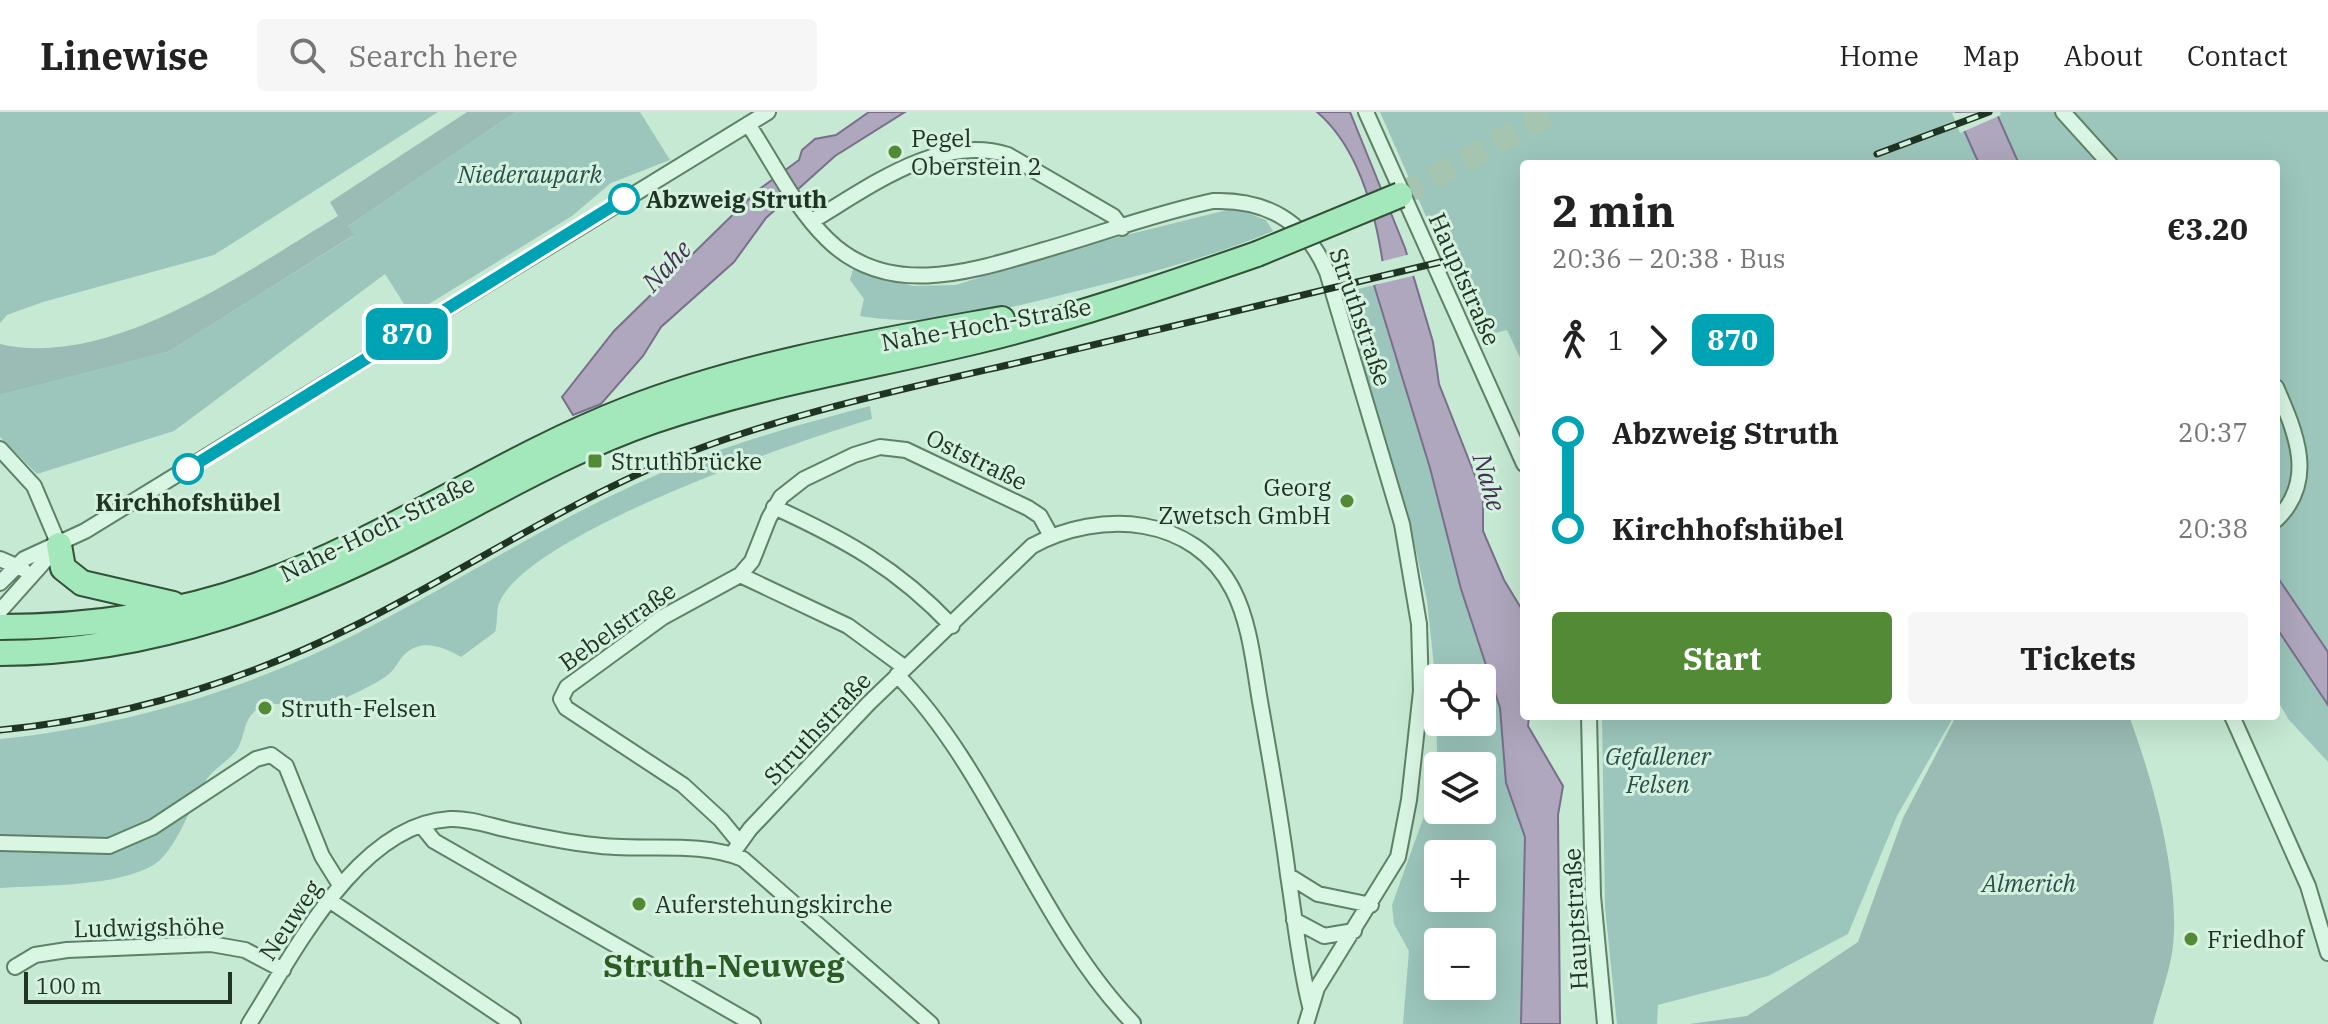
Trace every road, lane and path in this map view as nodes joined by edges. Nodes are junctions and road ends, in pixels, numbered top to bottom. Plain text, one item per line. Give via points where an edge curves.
1 (768, 112) edge
2 (1366, 112) edge
3 (2063, 112) edge
4 (748, 124) junction
5 (2106, 160) edge
6 (1400, 195) tunnel mouth
7 (809, 216) junction
8 (1122, 228) junction
9 (1103, 304) junction
10 (2280, 396) edge
11 (0, 449) edge
12 (1520, 455) edge
13 (774, 507) junction
14 (2280, 516) edge
15 (1051, 536) junction
16 (59, 545) junction
17 (0, 559) edge
18 (39, 566) junction
19 (14, 568) junction
20 (740, 575) junction
21 (0, 583) edge
22 (187, 606) junction
23 (0, 611) edge
24 (952, 626) junction
25 (0, 627) edge
26 (0, 653) edge
27 (900, 671) junction
28 (1589, 720) edge
29 (2234, 720) edge
30 (421, 825) junction
31 (0, 843) edge
32 (735, 848) junction
33 (1289, 876) junction
34 (340, 885) junction
35 (329, 900) junction
36 (1371, 905) junction
37 (1294, 920) junction
38 (1354, 931) junction
39 (2328, 953) edge
40 (15, 967) dead end
41 (283, 970) junction
42 (1310, 1006) junction
43 (1133, 1023) edge
44 (249, 1024) edge
45 (513, 1024) edge
46 (753, 1024) edge
47 (931, 1024) edge
48 (1306, 1024) edge
49 (1605, 1024) edge

1 - 4 street
2 - 12 street, Hauptstraße
3 - 5 street
4 - 7 street, Struthstraße
4 - 16 street
6 - 9 main road, bridge via 1257,254
7 - 8 street, Struthstraße via 827,239 860,264 923,277 971,272
7 - 8 street via 928,159 992,150 1113,216
8 - 36 street, Struthstraße via 1213,201 1252,203 1296,226 1327,272 1402,524 1419,624 1421,691 1404,832 1398,857
9 - 22 main road, Nahe-Hoch-Straße via 860,345 661,397 559,438 321,560
9 - 26 main road, Nahe-Hoch-Straße via 654,421 541,469 315,583 228,616 105,645
10 - 14 street via 2300,461 2292,505
11 - 16 street via 34,486
13 - 15 street, Oststraße via 791,487 829,466 868,450 893,447 923,456 1028,508 1040,516
13 - 20 street, Oststraße via 752,561
13 - 24 street via 865,551
15 - 24 street, Struthstraße via 1016,559
15 - 33 street, Struthstraße via 1111,524 1161,528 1198,547 1223,574 1240,607 1249,643
16 - 18 street
16 - 19 street via 33,553
16 - 22 main road via 63,568 82,583
17 - 19 street
18 - 19 street
18 - 23 street
19 - 21 street
20 - 27 street via 848,626
20 - 32 street, Bebelstraße via 635,635 567,687 561,699 575,715 683,785 721,820
22 - 25 main road, Nahe-Hoch-Straße via 95,622
24 - 27 street, Struthstraße
27 - 32 street, Struthstraße
27 - 43 street via 1107,993
28 - 49 street, Hauptstraße via 1593,896
29 - 39 street via 2308,886
30 - 32 street via 453,819 596,846
30 - 34 street, Neuweg via 379,850
30 - 46 street via 434,841
31 - 34 street via 117,843 141,834 256,759 271,755 286,766 322,856
32 - 47 street
33 - 36 street via 1318,894
33 - 37 street, Struthstraße
34 - 35 street, Neuweg
35 - 41 street, Neuweg
35 - 45 street
36 - 38 street, Struthstraße
37 - 38 street via 1324,936
37 - 42 street, Struthstraße
38 - 42 street, Struthstraße
40 - 41 street, Ludwigshöhe via 35,955 67,950 211,944 245,950
41 - 44 street, Neuweg
42 - 48 street

